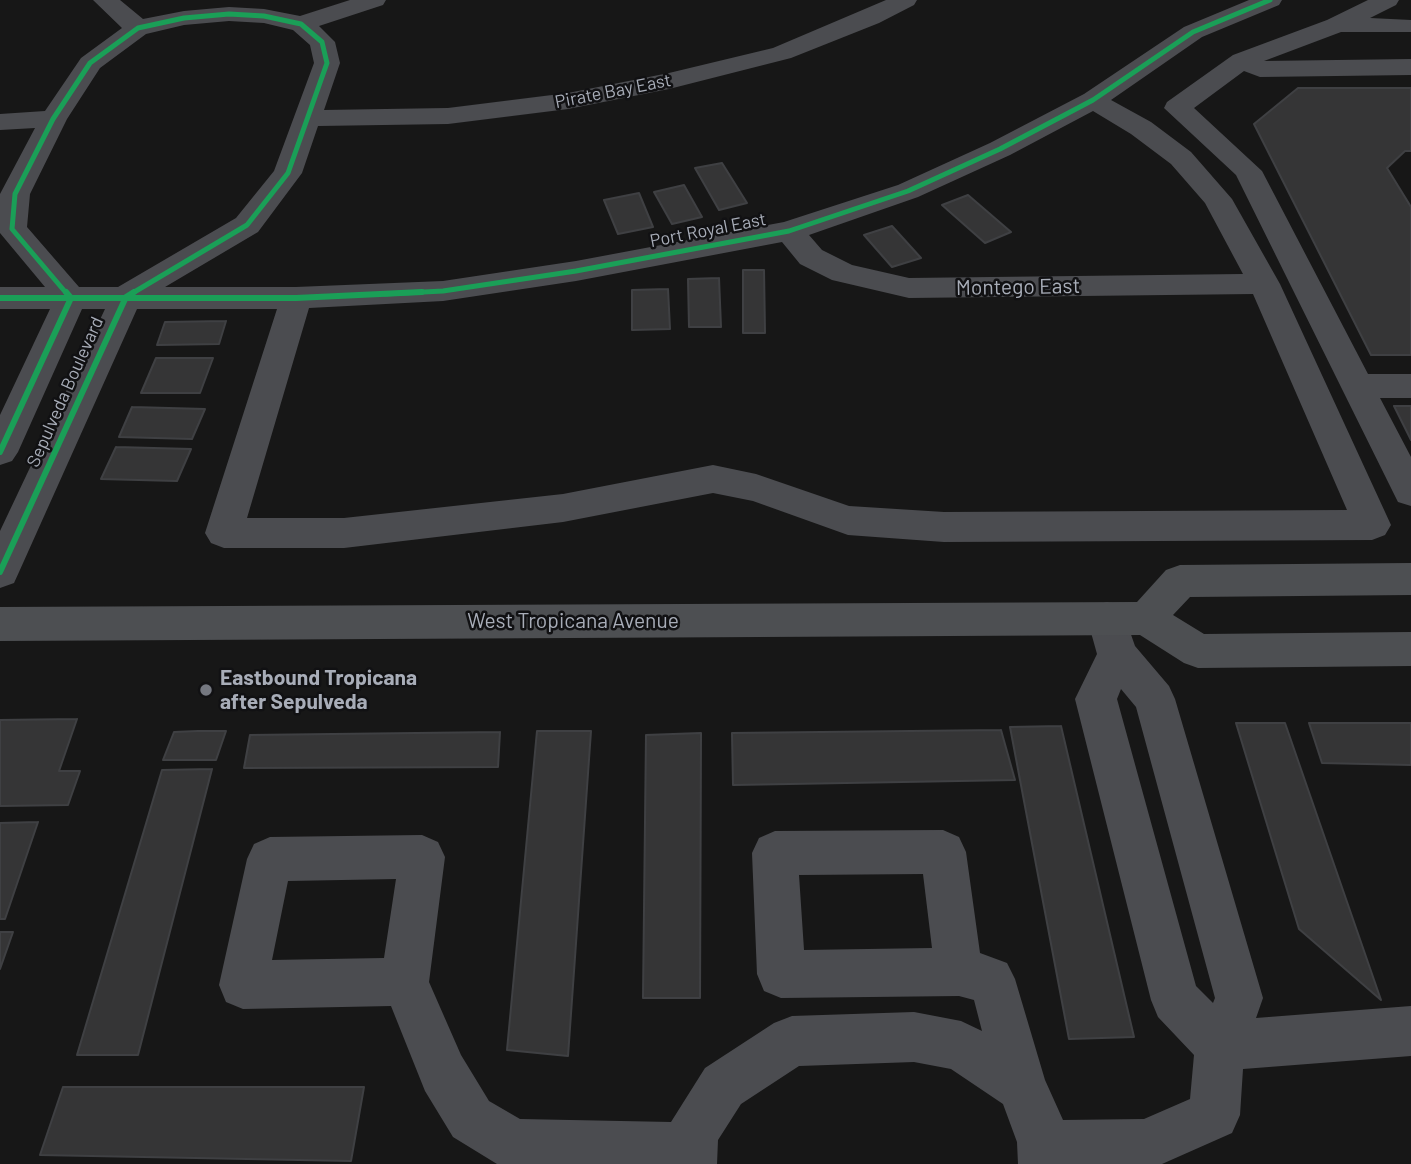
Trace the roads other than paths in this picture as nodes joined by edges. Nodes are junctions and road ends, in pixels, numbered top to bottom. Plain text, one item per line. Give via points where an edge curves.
1 (105, 0) edge
2 (374, 0) edge
3 (905, 0) edge
4 (1270, 0) edge
5 (1387, 0) edge
6 (232, 7) edge
7 (301, 24) junction
8 (1336, 25) junction
9 (1404, 26) dead end
10 (138, 28) junction
11 (1242, 60) junction
12 (1411, 67) edge
13 (1093, 100) junction
14 (308, 118) junction
15 (53, 120) junction
16 (0, 122) edge
17 (789, 231) junction
18 (1264, 284) junction
19 (0, 298) edge
20 (99, 298) junction
21 (296, 298) junction
22 (88, 375) junction
23 (35, 376) junction
24 (1358, 386) junction
25 (1411, 386) edge
26 (0, 452) edge
27 (1411, 492) edge
28 (0, 572) edge
29 (1411, 579) edge
30 (1146, 618) junction
31 (0, 624) edge
32 (1112, 636) junction
33 (1400, 643) edge
34 (959, 972) junction
35 (405, 982) dead end
36 (1411, 1031) edge
37 (1220, 1046) junction
38 (1021, 1086) junction
39 (505, 1152) edge
40 (1043, 1153) edge
41 (691, 1155) edge

1 - 10 street
2 - 7 street
3 - 14 street, Pirate Bay East via 782,52 581,99 448,116
4 - 13 street, Port Royal East via 1193,32
5 - 8 street
6 - 7 street, Sepulveda Boulevard
6 - 10 street, Sepulveda Boulevard
7 - 14 street, Sepulveda Boulevard via 322,42 327,62
8 - 9 street
8 - 11 street
10 - 15 street, Sepulveda Boulevard via 90,62
11 - 12 street via 1260,69
11 - 24 street via 1177,108 1248,171
13 - 17 street, Port Royal East via 908,191
13 - 18 street via 1181,158 1217,199
14 - 20 street, Sepulveda Boulevard via 288,173 247,225
15 - 16 street
15 - 20 street, Sepulveda Boulevard via 15,194 12,229
17 - 18 street, Montego East via 811,257 843,273 909,288
17 - 21 street, Port Royal East via 443,291
18 - 21 street via 1372,526 944,527 848,520 756,488 713,479 563,508 344,533 224,533
19 - 20 street, Port Royal East
20 - 21 street, Port Royal East
20 - 22 street, Sepulveda Boulevard
20 - 23 street, Sepulveda Boulevard
22 - 23 street
22 - 28 street, Sepulveda Boulevard
23 - 26 street, Sepulveda Boulevard
24 - 25 street
24 - 27 street
29 - 30 main road via 1180,581
30 - 32 main road, West Tropicana Avenue
30 - 33 main road via 1198,651
31 - 32 main road, West Tropicana Avenue
32 - 37 street via 1154,699 1239,998
32 - 37 street via 1096,699 1175,1000
34 - 34 street via 781,974 775,853 943,852
34 - 38 street via 990,980
35 - 39 street via 443,1073 471,1119
36 - 37 street
37 - 40 street via 1214,1115 1145,1145 1064,1147
38 - 40 street via 1036,1118
38 - 41 street via 961,1046 914,1037 792,1041 723,1086 692,1133
39 - 41 street via 514,1145 657,1149

